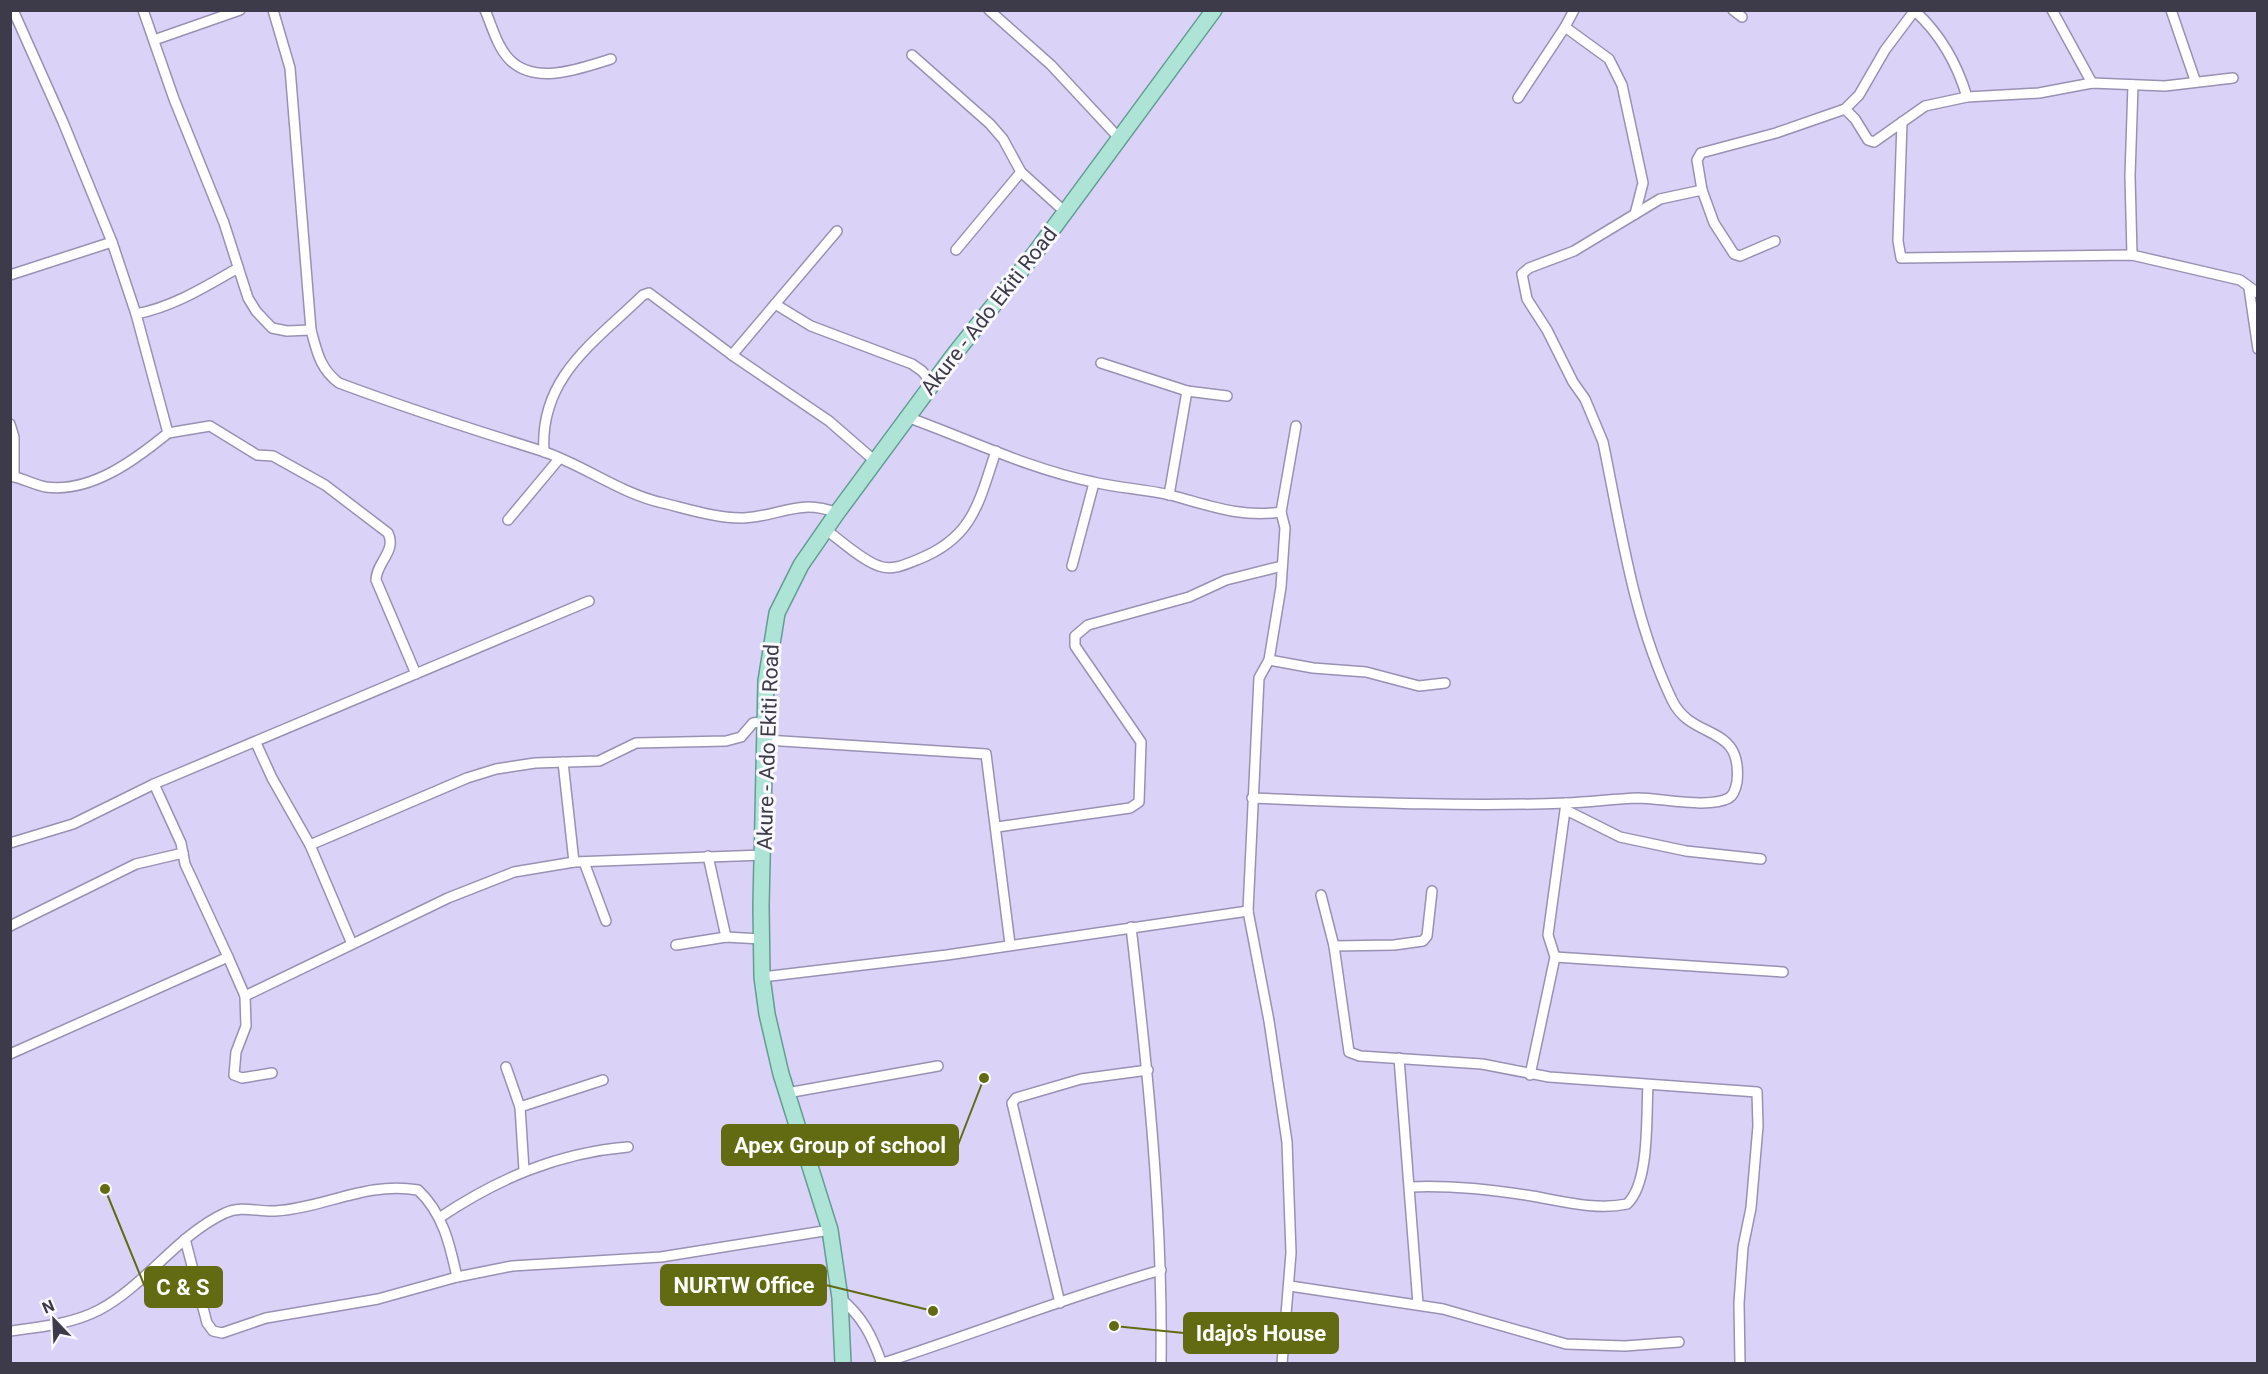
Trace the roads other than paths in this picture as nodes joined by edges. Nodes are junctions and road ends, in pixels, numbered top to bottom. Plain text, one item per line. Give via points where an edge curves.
1 (13, 10) edge
2 (143, 10) edge
3 (240, 10) edge
4 (273, 10) edge
5 (485, 10) edge
6 (989, 10) edge
7 (1214, 10) edge
8 (1574, 10) edge
9 (1733, 10) edge
10 (2052, 10) edge
11 (2170, 10) edge
12 (1915, 11) edge
13 (1743, 17) dead end
14 (1565, 27) junction
15 (154, 40) junction
16 (912, 55) dead end
17 (611, 59) dead end
18 (2233, 78) dead end
19 (2195, 80) junction
20 (2092, 83) junction
21 (2133, 85) junction
22 (1967, 97) junction
23 (1518, 98) dead end
24 (1845, 109) junction
25 (1902, 122) junction
26 (1119, 138) junction
27 (1021, 172) junction
28 (1702, 190) junction
29 (1065, 212) junction
30 (1635, 214) junction
31 (837, 231) dead end
32 (1775, 241) dead end
33 (112, 242) junction
34 (956, 250) dead end
35 (2132, 255) junction
36 (238, 268) junction
37 (10, 275) edge
38 (2246, 283) junction
39 (2258, 293) edge
40 (775, 304) junction
41 (136, 314) junction
42 (311, 330) junction
43 (2258, 349) edge
44 (732, 355) junction
45 (1101, 363) dead end
46 (933, 384) junction
47 (1187, 391) junction
48 (1227, 396) dead end
49 (907, 417) junction
50 (10, 423) edge
51 (1296, 426) dead end
52 (168, 433) junction
53 (996, 451) junction
54 (543, 452) junction
55 (559, 459) junction
56 (875, 461) junction
57 (12, 476) edge
58 (1094, 483) junction
59 (1169, 495) junction
60 (1281, 512) junction
61 (837, 513) junction
62 (508, 520) dead end
63 (825, 529) junction
64 (1072, 566) dead end
65 (1282, 566) junction
66 (589, 601) dead end
67 (1269, 660) junction
68 (416, 674) junction
69 (1445, 683) dead end
70 (767, 721) junction
71 (766, 740) junction
72 (256, 743) junction
73 (563, 762) junction
74 (154, 784) junction
75 (1252, 798) junction
76 (1566, 807) junction
77 (997, 826) junction
78 (10, 843) edge
79 (310, 845) junction
80 (183, 853) junction
81 (764, 855) junction
82 (708, 856) junction
83 (1761, 859) dead end
84 (579, 862) junction
85 (1432, 891) dead end
86 (1321, 895) dead end
87 (1248, 911) junction
88 (606, 921) dead end
89 (10, 926) edge
90 (1131, 927) junction
91 (726, 937) junction
92 (761, 939) junction
93 (352, 944) junction
94 (1010, 944) junction
95 (676, 945) dead end
96 (1334, 946) junction
97 (228, 957) junction
98 (1555, 957) junction
99 (1783, 972) dead end
100 (762, 977) junction
101 (245, 996) junction
102 (10, 1054) edge
103 (1399, 1058) junction
104 (938, 1066) dead end
105 (506, 1067) dead end
106 (1148, 1070) junction
107 (272, 1073) dead end
108 (1530, 1075) junction
109 (603, 1080) dead end
110 (1648, 1085) junction
111 (787, 1094) junction
112 (520, 1107) junction
113 (628, 1147) dead end
114 (524, 1170) junction
115 (1410, 1187) junction
116 (439, 1218) junction
117 (830, 1230) junction
118 (185, 1239) junction
119 (1161, 1270) junction
120 (457, 1277) junction
121 (1290, 1286) junction
122 (840, 1298) junction
123 (1060, 1303) junction
124 (1418, 1305) junction
125 (10, 1331) edge
126 (1679, 1342) dead end
127 (882, 1363) edge
128 (843, 1364) edge
129 (1161, 1364) edge
130 (1282, 1364) edge
131 (1740, 1364) edge

1 - 33 street
2 - 15 street
3 - 15 street
4 - 42 street via 290,68
5 - 17 street via 505,54 525,69 557,74
6 - 26 street via 1051,65
7 - 26 main road, Akure - Ado Ekiti Road
8 - 14 street
9 - 13 street
10 - 20 street
11 - 19 street
12 - 22 street via 1954,59
12 - 24 street via 1885,50 1859,95
14 - 23 street
14 - 30 street via 1609,59 1622,84 1643,183
15 - 36 street
16 - 27 street via 990,124
18 - 19 street
19 - 21 street via 2165,86
20 - 21 street
20 - 22 street via 2039,93
21 - 35 street
22 - 25 street via 1925,106
24 - 25 street via 1870,142
24 - 28 street via 1701,153 1697,160
25 - 35 street via 1898,241 1901,258
26 - 29 main road, Akure - Ado Ekiti Road
27 - 29 street
27 - 34 street
28 - 30 street via 1660,200
28 - 32 street via 1714,223 1736,256
29 - 46 main road, Akure - Ado Ekiti Road
30 - 76 street via 1574,251 1529,268 1522,274 1522,285 1597,422 1627,568 1673,702 1693,726 1727,741 1732,748 1737,783 1728,798 1715,801 1641,798
31 - 40 street
33 - 37 street
33 - 41 street
35 - 38 street
36 - 41 street via 194,293
36 - 42 street via 248,298 272,328 287,332
38 - 39 street
38 - 43 street via 2252,293
40 - 44 street
40 - 46 street via 811,326 912,364
41 - 52 street
42 - 54 street via 319,362 339,383 444,422
44 - 54 street via 655,295 643,295 560,378 542,434
44 - 56 street via 829,421
45 - 47 street
46 - 49 main road, Akure - Ado Ekiti Road
47 - 48 street
47 - 59 street
49 - 53 street
49 - 56 main road, Akure - Ado Ekiti Road
50 - 57 street via 14,437
51 - 60 street
52 - 57 street via 138,458 93,483 45,487
52 - 68 street via 210,426 257,454 273,456 326,485 388,533 390,547 376,580
53 - 58 street
53 - 63 street via 977,508 964,530 950,544 931,554 893,568 878,566
54 - 55 street
55 - 61 street via 627,492 703,511 742,518 797,506 819,506
55 - 62 street
56 - 61 main road, Akure - Ado Ekiti Road
58 - 59 street
58 - 64 street
59 - 60 street via 1224,510 1260,515
60 - 65 street via 1286,528
61 - 63 main road, Akure - Ado Ekiti Road
63 - 70 main road, Akure - Ado Ekiti Road via 777,613 767,662
65 - 67 street
65 - 77 street via 1226,580 1189,597 1080,630 1075,646 1141,742 1139,802 1130,808
66 - 68 street
67 - 69 street via 1366,672 1419,686
67 - 75 street via 1259,678
68 - 72 street
70 - 71 main road, Akure - Ado Ekiti Road
70 - 73 street via 753,723 736,739 636,743 599,761
71 - 77 street via 986,754
71 - 81 main road, Akure - Ado Ekiti Road
72 - 74 street
72 - 79 street
73 - 79 street via 496,769 467,778
73 - 84 street
74 - 78 street via 73,824
74 - 80 street
75 - 76 street
75 - 87 street
76 - 83 street via 1602,830 1630,840
76 - 98 street via 1548,935
77 - 94 street
79 - 93 street
80 - 89 street via 136,864
80 - 97 street
81 - 82 street
81 - 92 main road, Akure - Ado Ekiti Road
82 - 84 street
82 - 91 street
84 - 88 street
84 - 93 street via 514,872 488,881
85 - 96 street via 1427,936 1423,941
86 - 96 street
87 - 90 street
87 - 121 street via 1287,1142
90 - 94 street
90 - 106 street
91 - 92 street
91 - 95 street
92 - 100 main road, Akure - Ado Ekiti Road
93 - 101 street
94 - 100 street
96 - 103 street via 1348,1052
97 - 101 street
97 - 102 street
98 - 99 street
98 - 108 street
100 - 111 main road, Akure - Ado Ekiti Road via 766,1014
101 - 107 street via 246,1026 236,1052 234,1075 242,1078
103 - 108 street via 1482,1064
103 - 115 street
104 - 111 street
105 - 112 street
106 - 119 street
106 - 123 street via 1081,1080 1016,1098 1012,1103
108 - 110 street
109 - 112 street
110 - 115 street via 1642,1173 1627,1204 1597,1205 1459,1186
110 - 131 street via 1754,1090 1759,1097 1739,1302
111 - 117 main road, Akure - Ado Ekiti Road
112 - 114 street
113 - 114 street
114 - 116 street via 476,1193
115 - 124 street
116 - 118 street via 418,1190 376,1189 273,1212 236,1209
116 - 120 street
117 - 120 street via 661,1257 539,1263
117 - 122 main road, Akure - Ado Ekiti Road
118 - 120 street via 207,1323 213,1331 222,1333 266,1318 378,1299
118 - 125 street via 99,1310 68,1322
119 - 123 street
119 - 129 street
121 - 124 street
121 - 130 street
122 - 127 street via 868,1328
122 - 128 main road, Akure - Ado Ekiti Road
123 - 127 street
124 - 126 street via 1566,1344 1625,1346

